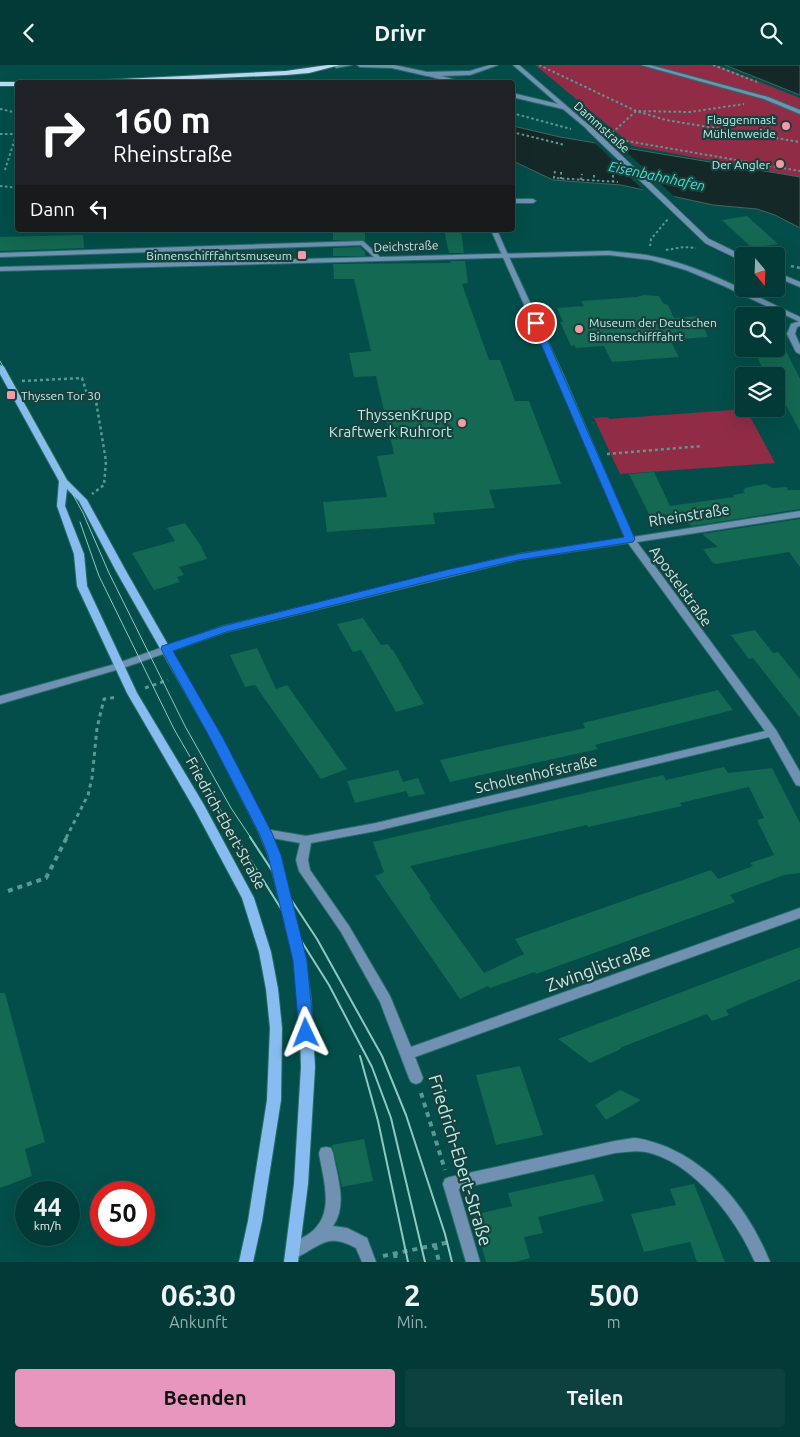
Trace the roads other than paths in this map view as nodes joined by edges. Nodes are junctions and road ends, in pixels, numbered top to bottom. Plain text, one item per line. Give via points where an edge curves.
1 (307, 65) edge
2 (337, 65) edge
3 (349, 65) edge
4 (360, 65) edge
5 (392, 65) edge
6 (495, 65) edge
7 (516, 65) edge
8 (644, 65) edge
9 (260, 73) junction
10 (427, 74) junction
11 (107, 80) edge
12 (450, 80) edge
13 (0, 84) edge
14 (15, 84) edge
15 (515, 96) edge
16 (565, 108) junction
17 (800, 112) edge
18 (515, 201) edge
19 (533, 201) dead end
20 (495, 232) edge
21 (735, 254) edge
22 (0, 255) edge
23 (505, 255) junction
24 (378, 258) junction
25 (0, 269) edge
26 (785, 278) edge
27 (800, 285) edge
28 (800, 321) edge
29 (800, 352) edge
30 (0, 367) edge
31 (62, 481) junction
32 (800, 515) edge
33 (630, 539) junction
34 (166, 649) junction
35 (119, 666) junction
36 (0, 700) edge
37 (772, 733) junction
38 (800, 782) edge
39 (265, 833) junction
40 (306, 841) junction
41 (800, 913) edge
42 (408, 1054) junction
43 (416, 1078) road end
44 (326, 1153) dead end
45 (317, 1237) junction
46 (292, 1257) edge
47 (368, 1260) edge
48 (246, 1262) edge
49 (474, 1262) edge
50 (762, 1262) edge

1 - 9 main road
2 - 3 street
2 - 9 main road via 310,71
4 - 5 street
5 - 10 street
6 - 10 street via 470,73
7 - 16 street, Dammstraße
8 - 17 street via 766,98
9 - 11 main road
10 - 12 street
13 - 14 main road
15 - 16 street
16 - 21 street, Dammstraße, bridge via 708,241
18 - 19 street
20 - 23 street, Apostelstraße
22 - 24 street via 363,243
23 - 24 street, Deichstraße
23 - 28 street, Deichstraße via 609,253 652,259 700,275
23 - 33 street, Apostelstraße
24 - 25 street, Deichstraße
26 - 27 street
28 - 29 street via 791,334
30 - 31 main road, Friedrich-Ebert-Straße
31 - 34 main road, Friedrich-Ebert-Straße via 83,500
31 - 35 main road, Friedrich-Ebert-Straße via 60,506 79,554 82,586
32 - 33 street, Rheinstraße
33 - 34 street, Rheinstraße via 518,557 453,572 223,629
33 - 37 street, Apostelstraße
34 - 35 street, Rheinstraße
34 - 39 main road, Friedrich-Ebert-Straße
35 - 36 street, Rheinstraße
35 - 48 main road, Friedrich-Ebert-Straße via 248,898 265,952 276,1027 274,1100
37 - 38 street, Apostelstraße
37 - 40 street, Scholtenhofstraße
39 - 40 street, Friedrich-Ebert-Straße
39 - 46 main road, Friedrich-Ebert-Straße via 292,922 305,999 306,1113
40 - 42 street, Friedrich-Ebert-Straße via 302,860 306,871 365,962 386,1000
41 - 42 street, Zwinglistraße
42 - 43 street, Friedrich-Ebert-Straße
44 - 45 street via 334,1200 331,1217
45 - 46 street
45 - 47 street via 332,1233 347,1235 362,1243
49 - 50 street, Friedrich-Ebert-Straße via 450,1184 635,1145 652,1147 698,1173 730,1204 745,1224

